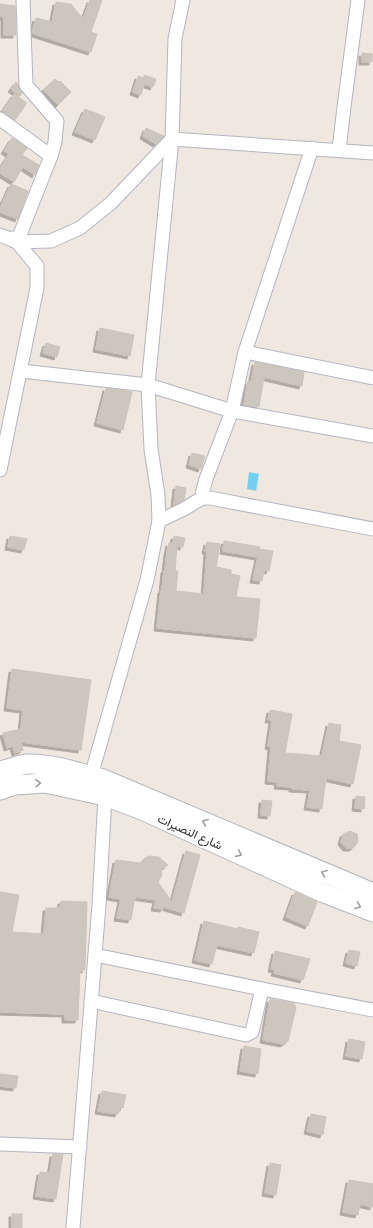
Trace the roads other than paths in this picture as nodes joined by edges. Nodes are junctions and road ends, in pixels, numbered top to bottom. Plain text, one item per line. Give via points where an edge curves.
1 (23, 0) edge
2 (183, 0) edge
3 (358, 0) edge
4 (0, 119) edge
5 (172, 139) junction
6 (312, 148) junction
7 (340, 150) junction
8 (373, 153) edge
9 (51, 156) junction
10 (0, 231) edge
11 (0, 235) edge
12 (17, 242) junction
13 (245, 352) junction
14 (21, 371) junction
15 (373, 378) edge
16 (148, 385) junction
17 (232, 411) junction
18 (4, 430) edge
19 (373, 436) edge
20 (0, 470) edge
21 (202, 498) junction
22 (159, 521) junction
23 (373, 529) edge
24 (0, 771) edge
25 (91, 776) junction
26 (0, 790) edge
27 (105, 796) junction
28 (373, 893) edge
29 (373, 912) edge
30 (95, 955) junction
31 (262, 989) junction
32 (91, 1001) junction
33 (373, 1010) edge
34 (0, 1144) edge
35 (80, 1147) junction
36 (73, 1228) edge

1 - 9 street via 26,85 57,121
2 - 5 street via 175,39
3 - 7 street
4 - 9 street
5 - 6 street
5 - 12 street via 110,202 80,228 51,241
5 - 16 street
6 - 7 street
6 - 13 street
7 - 8 street
9 - 12 street
10 - 12 street
11 - 12 street
12 - 14 street via 37,266 37,288
13 - 15 street
13 - 17 street
14 - 16 street
14 - 18 street
16 - 17 street
16 - 22 street via 151,449
17 - 19 street
17 - 21 street via 202,490
18 - 20 street
21 - 22 street
21 - 23 street
22 - 25 street via 147,580
24 - 25 main road, شارع النصيرات via 26,764 65,768
28 -> 25 main road, شارع النصيرات via 117,784
26 -> 27 main road, شارع النصيرات via 15,785 45,783
27 -> 29 main road, شارع النصيرات via 142,810 324,893
27 - 30 street
30 - 31 street
30 - 32 street
31 - 32 street via 252,1032 246,1034
31 - 33 street
32 - 35 street
34 - 35 street
35 - 36 street

